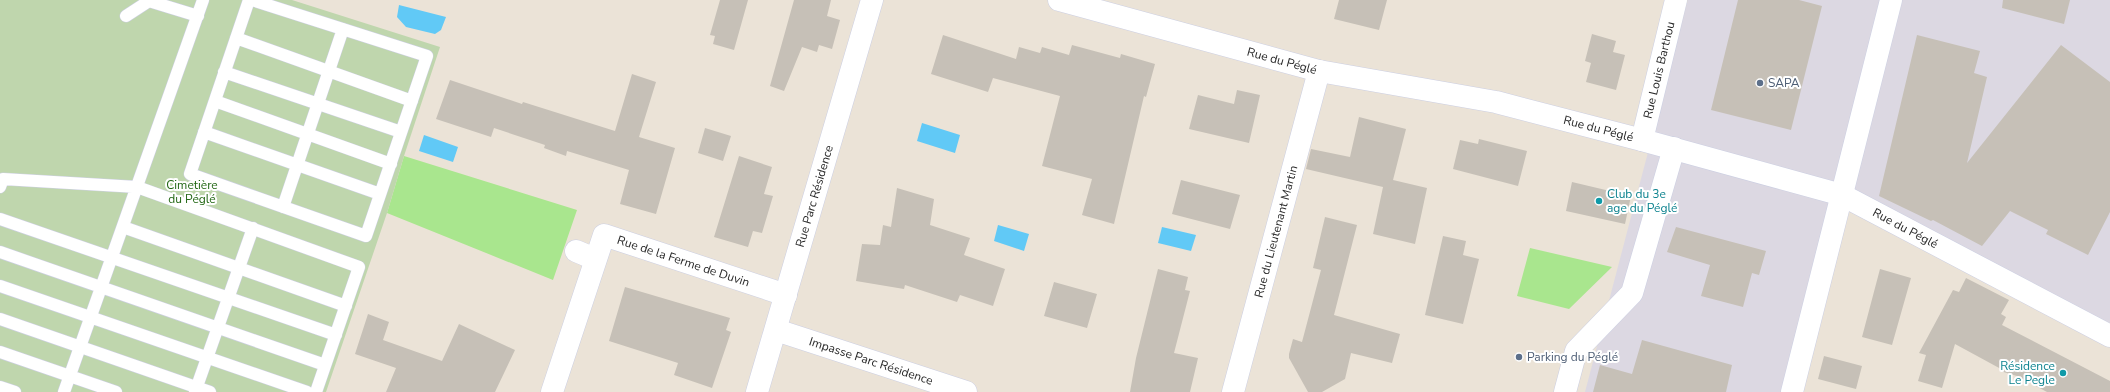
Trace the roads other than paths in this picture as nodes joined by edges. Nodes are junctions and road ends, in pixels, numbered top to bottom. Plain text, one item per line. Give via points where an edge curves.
1 (149, 0) edge
2 (204, 0) edge
3 (249, 0) edge
4 (252, 0) edge
5 (872, 0) edge
6 (1059, 0) edge
7 (1676, 0) edge
8 (1891, 0) edge
9 (126, 16) dead end
10 (198, 16) junction
11 (343, 29) junction
12 (236, 38) junction
13 (329, 71) junction
14 (1319, 71) junction
15 (224, 72) junction
16 (215, 100) junction
17 (412, 101) junction
18 (318, 104) junction
19 (204, 132) junction
20 (401, 132) junction
21 (308, 134) junction
22 (1642, 140) junction
23 (1674, 148) junction
24 (391, 164) junction
25 (297, 165) junction
26 (0, 187) edge
27 (137, 187) junction
28 (380, 194) junction
29 (1842, 195) junction
30 (284, 207) junction
31 (0, 219) edge
32 (123, 228) junction
33 (253, 228) junction
34 (0, 252) edge
35 (112, 258) junction
36 (239, 268) junction
37 (0, 286) edge
38 (102, 287) junction
39 (786, 295) junction
40 (228, 298) junction
41 (346, 306) junction
42 (91, 317) junction
43 (0, 319) edge
44 (218, 328) junction
45 (776, 330) junction
46 (336, 335) junction
47 (2110, 336) edge
48 (80, 347) junction
49 (0, 352) edge
50 (207, 357) junction
51 (325, 365) junction
52 (70, 376) junction
53 (0, 387) edge
54 (196, 390) edge
55 (15, 392) edge
56 (64, 392) edge
57 (116, 392) edge
58 (210, 392) edge
59 (307, 392) edge
60 (316, 392) edge
61 (552, 392) edge
62 (757, 392) edge
63 (966, 392) edge
64 (1233, 392) edge
65 (1565, 392) edge
66 (1792, 392) edge

1 - 9 lane
1 - 10 lane
2 - 10 lane
3 - 12 lane
4 - 11 lane
5 - 39 street, Rue Parc Résidence
6 - 14 street, Rue du Péglé
7 - 22 street, Rue Louis Barthou
8 - 29 street
10 - 27 lane
11 - 13 lane
11 - 17 lane via 427,56
12 - 13 lane
12 - 15 lane
13 - 17 lane
13 - 18 lane
14 - 22 street, Rue du Péglé via 1496,102
14 - 64 street, Rue du Lieutenant Martin
15 - 16 lane
15 - 18 lane
16 - 19 lane
16 - 21 lane
17 - 20 lane
18 - 20 lane
18 - 21 lane
19 - 25 lane
19 - 30 lane via 190,174
20 - 24 lane
21 - 24 lane
21 - 25 lane
22 - 23 street, Rue du Péglé
23 - 29 street, Rue du Péglé
23 - 65 street via 1632,293 1576,351
24 - 28 lane
25 - 28 lane
25 - 30 lane
26 - 27 lane via 3,179
27 - 32 lane
27 - 33 lane
28 - 30 lane via 366,236
29 - 47 street, Rue du Péglé
29 - 66 street
31 - 35 lane
32 - 35 lane
32 - 36 lane
33 - 36 lane
33 - 41 lane via 359,267
34 - 38 lane
35 - 38 lane
35 - 40 lane
36 - 40 lane
36 - 41 lane
37 - 42 lane
38 - 42 lane
38 - 44 lane
39 - 45 street, Rue Parc Résidence
39 - 61 street, Rue de la Ferme de Duvin via 604,236 586,254
40 - 44 lane
40 - 46 lane
41 - 46 lane
42 - 48 lane
42 - 50 lane
43 - 48 lane
44 - 50 lane
44 - 51 lane
45 - 62 street, Rue Parc Résidence
45 - 63 street, Impasse Parc Résidence
46 - 51 lane
48 - 52 lane
48 - 54 lane
49 - 52 lane
50 - 54 lane
50 - 59 lane
51 - 60 lane
52 - 56 lane
52 - 57 lane
53 - 55 lane
54 - 58 lane

